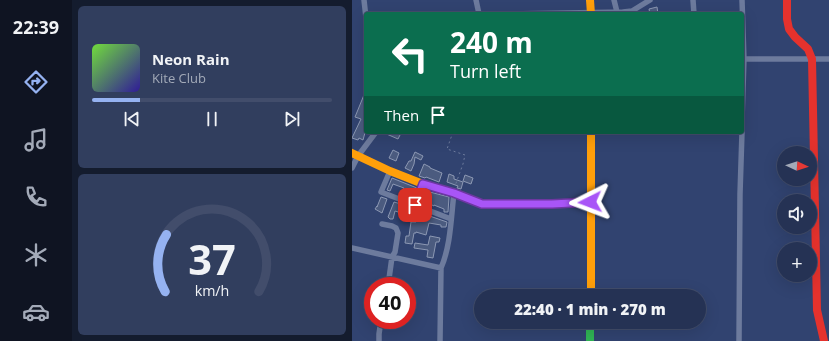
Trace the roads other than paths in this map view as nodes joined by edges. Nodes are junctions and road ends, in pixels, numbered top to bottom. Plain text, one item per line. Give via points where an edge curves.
1 (364, 0) edge
2 (476, 0) edge
3 (590, 0) edge
4 (614, 0) edge
5 (650, 0) edge
6 (693, 0) edge
7 (742, 0) edge
8 (787, 0) edge
9 (365, 12) edge
10 (479, 12) edge
11 (591, 12) edge
12 (620, 12) edge
13 (626, 12) edge
14 (694, 12) edge
15 (742, 12) edge
16 (744, 59) edge
17 (810, 59) junction
18 (829, 59) edge
19 (374, 134) edge
20 (591, 134) edge
21 (742, 134) edge
22 (355, 154) edge
23 (352, 168) edge
24 (390, 171) junction
25 (423, 184) junction
26 (454, 193) junction
27 (590, 202) junction
28 (415, 205) junction
29 (451, 219) junction
30 (382, 224) dead end
31 (352, 248) edge
32 (392, 257) junction
33 (441, 268) junction
34 (389, 277) edge
35 (591, 289) edge
36 (380, 329) edge
37 (590, 329) edge
38 (379, 341) edge
39 (440, 341) edge
40 (590, 341) edge
41 (739, 341) edge
42 (824, 341) edge

1 - 9 street
2 - 10 street
3 - 11 street
4 - 12 street
5 - 13 street
6 - 14 street
7 - 15 street
8 - 17 street via 789,29 811,51
16 - 17 street
17 - 18 street
17 - 42 street via 817,310
19 - 22 street
20 - 27 street
21 - 41 street
22 - 23 street
22 - 24 street
24 - 25 street
24 - 28 street via 382,192
25 - 26 street
25 - 28 street
26 - 27 street via 482,204
26 - 29 street
27 - 35 street
28 - 29 street
29 - 33 street via 446,258
30 - 32 street via 396,228 398,234
31 - 32 street
32 - 33 street
32 - 34 street
33 - 39 street
36 - 38 street
37 - 40 street

